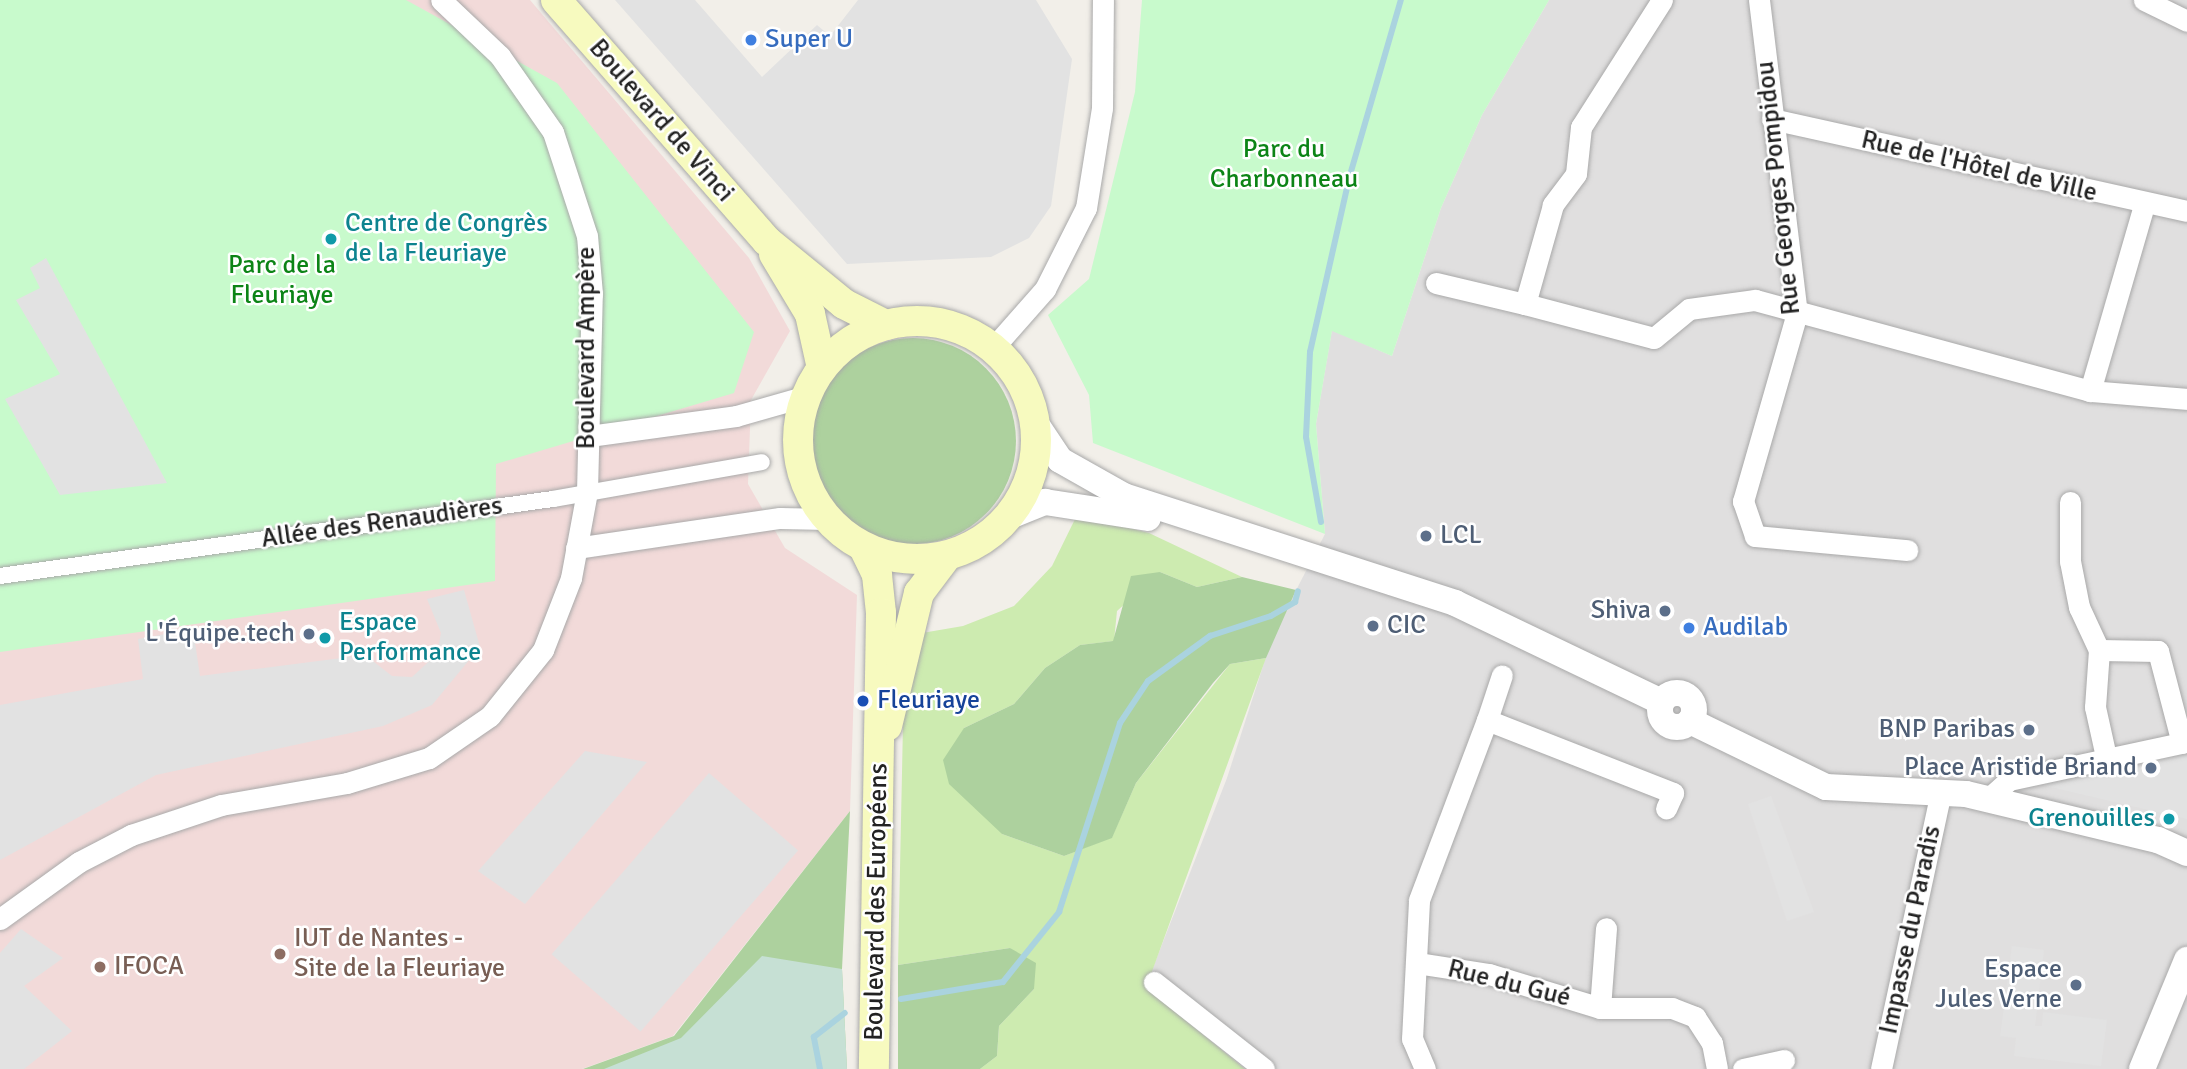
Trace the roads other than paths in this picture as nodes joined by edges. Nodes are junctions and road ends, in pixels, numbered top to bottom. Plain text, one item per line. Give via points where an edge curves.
1 (441, 0) edge
2 (556, 0) edge
3 (1103, 0) edge
4 (1662, 0) edge
5 (1759, 0) edge
6 (2144, 0) edge
7 (2187, 21) edge
8 (1772, 119) junction
9 (2144, 205) junction
10 (2187, 211) edge
11 (767, 241) junction
12 (1436, 284) dead end
13 (1525, 304) junction
14 (1797, 313) junction
15 (886, 325) junction
16 (993, 348) junction
17 (822, 368) junction
18 (2090, 391) junction
19 (806, 396) junction
20 (2187, 399) edge
21 (1036, 424) junction
22 (589, 436) junction
23 (762, 462) dead end
24 (587, 492) junction
25 (2070, 502) dead end
26 (1010, 516) junction
27 (827, 519) junction
28 (1229, 534) junction
29 (576, 548) junction
30 (864, 548) junction
31 (1907, 550) dead end
32 (947, 556) junction
33 (0, 576) edge
34 (2099, 650) junction
35 (1502, 675) dead end
36 (1487, 720) junction
37 (881, 736) junction
38 (2184, 743) edge
39 (2107, 761) junction
40 (1941, 792) junction
41 (1989, 798) junction
42 (1666, 809) dead end
43 (2187, 853) edge
44 (0, 919) edge
45 (1606, 929) dead end
46 (2187, 960) edge
47 (1417, 963) junction
48 (1154, 982) dead end
49 (1600, 1008) junction
50 (1784, 1060) dead end
51 (874, 1069) edge
52 (1264, 1069) edge
53 (1425, 1069) edge
54 (1717, 1069) edge
55 (1743, 1069) edge
56 (1881, 1069) edge
57 (2142, 1069) edge

1 - 22 street, Boulevard Ampère via 515,75 567,165 591,271
2 - 11 main road, Boulevard de Vinci
3 - 16 street via 1101,108 1086,208 1045,289
4 - 13 street via 1581,127 1576,174 1553,205
5 - 8 street, Rue Georges Pompidou
6 - 7 street
8 - 9 street, Rue de l'Hôtel de Ville
8 - 14 street, Rue Georges Pompidou
9 - 10 street, Rue de l'Hôtel de Ville
9 - 18 street
11 - 15 main road, Boulevard de Vinci via 845,304
11 - 17 main road, Boulevard de Vinci via 810,314
12 - 13 street
13 - 14 street via 1654,338 1689,309 1755,300
14 - 18 street
14 - 31 street, Rue Georges Pompidou via 1743,501 1755,536
15 - 16 main road via 953,326
15 - 17 main road via 861,335
16 - 21 main road via 1022,382
17 - 19 main road
18 - 20 street
19 - 22 street via 736,416
19 - 27 main road via 798,451 807,487
21 - 26 main road via 1032,472
21 - 28 street via 1049,447 1080,475
22 - 24 street, Boulevard Ampère
23 - 24 street, Allée des Renaudières
24 - 29 street, Boulevard Ampère
24 - 33 street, Allée des Renaudières
25 - 34 street via 2070,561 2079,607
26 - 28 street via 1045,502
26 - 32 main road via 992,534
27 - 29 street via 780,518
27 - 30 main road
28 - 40 street via 1475,611 1662,702 1671,694 1688,698 1690,721 1826,787
29 - 44 street, Boulevard Ampère via 563,602 531,670 457,742 400,770 221,805 131,835 79,862
30 - 32 main road via 919,560
30 - 37 main road, Boulevard des Européens via 879,584
32 - 37 main road via 919,593 896,706
34 - 38 street via 2158,651
34 - 39 street via 2095,707
35 - 36 street
36 - 42 street via 1672,793
36 - 47 street via 1419,900
37 - 51 main road, Boulevard des Européens
38 - 39 street
39 - 41 street via 2009,780
40 - 41 street
40 - 56 street, Impasse du Paradis
41 - 43 street via 2158,840
45 - 49 street, Rue du Gué
46 - 57 street
47 - 49 street, Rue du Gué via 1489,974
47 - 53 street via 1412,1039
48 - 52 street
49 - 54 street, Rue du Gué via 1672,1008 1695,1017 1712,1043
50 - 55 street

